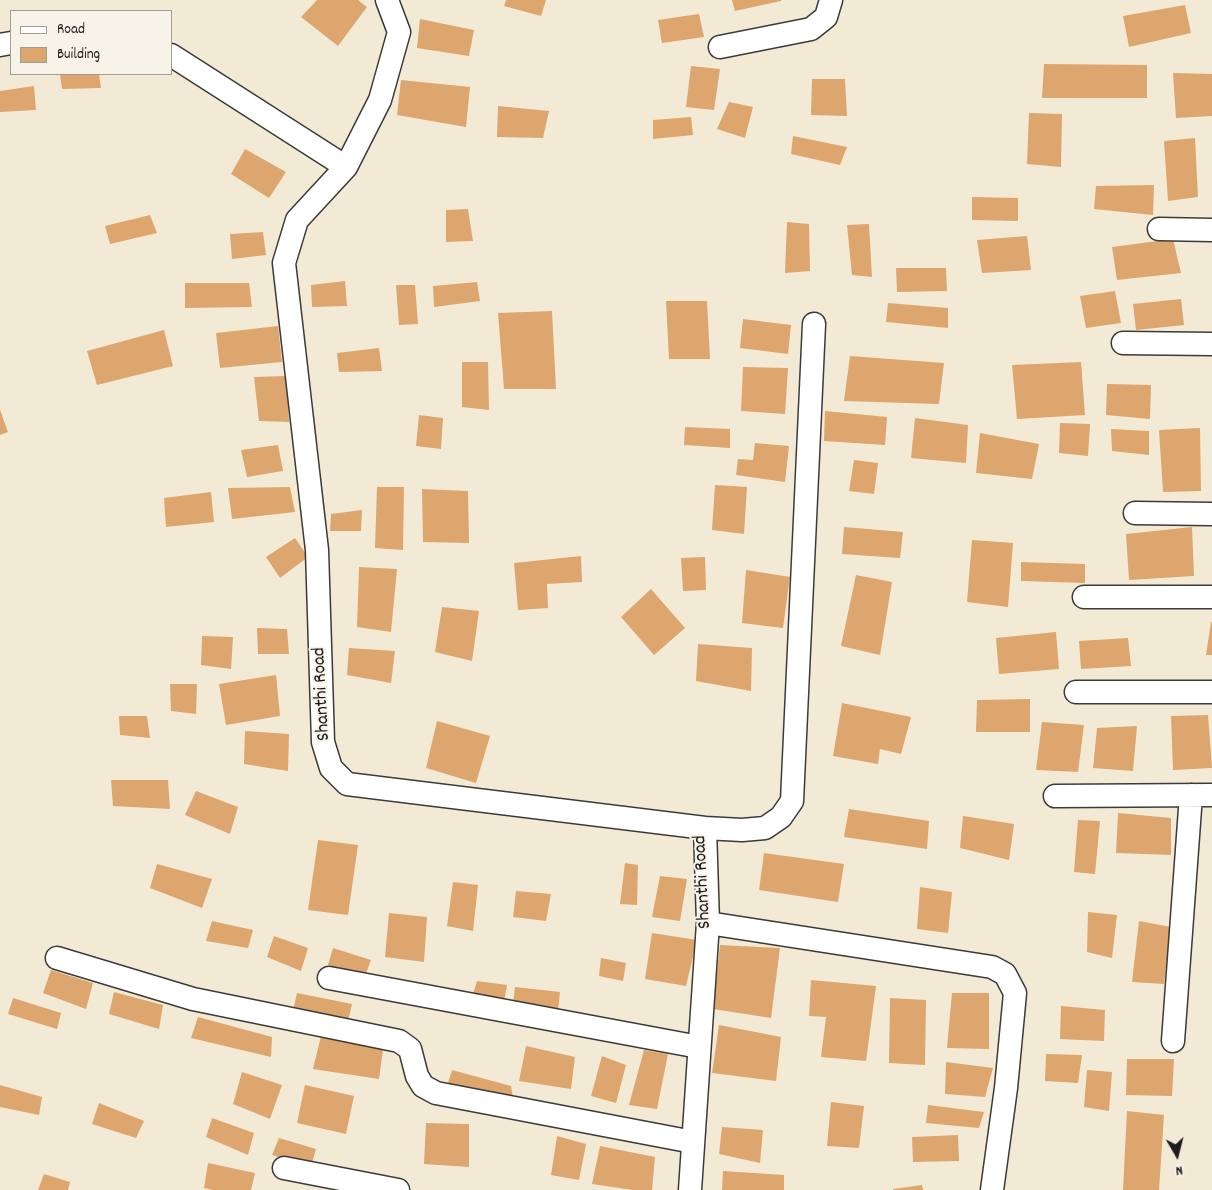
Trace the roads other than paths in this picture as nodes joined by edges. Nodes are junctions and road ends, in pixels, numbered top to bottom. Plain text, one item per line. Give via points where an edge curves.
1 (387, 0) edge
2 (831, 0) edge
3 (720, 47) dead end
4 (172, 55) edge
5 (346, 167) junction
6 (1159, 229) dead end
7 (1212, 230) edge
8 (814, 324) dead end
9 (1123, 343) dead end
10 (1212, 344) edge
11 (1136, 513) dead end
12 (1212, 514) edge
13 (1084, 597) dead end
14 (1212, 598) edge
15 (1076, 692) dead end
16 (1212, 692) edge
17 (1201, 795) edge
18 (1055, 796) dead end
19 (705, 828) junction
20 (708, 923) junction
21 (57, 958) dead end
22 (329, 978) dead end
23 (1173, 1041) dead end
24 (700, 1048) junction
25 (693, 1142) junction
26 (284, 1168) dead end
27 (398, 1190) edge
28 (690, 1190) edge
29 (992, 1190) edge

1 - 5 street, Shanthi Road via 399,32 380,100
2 - 3 street via 826,18 811,29
4 - 5 street
5 - 19 street, Shanthi Road via 297,220 284,263 317,550 323,742 331,768 348,784
6 - 7 street
8 - 19 street via 792,801 781,817 765,828
9 - 10 street
11 - 12 street
13 - 14 street
15 - 16 street
17 - 18 street
17 - 23 street
19 - 20 street, Shanthi Road
20 - 24 street, Shanthi Road
20 - 29 street via 992,968 1006,974 1015,993
21 - 25 street via 193,999 399,1041 410,1049 416,1076 423,1086 436,1093
22 - 24 street
24 - 25 street, Shanthi Road
25 - 28 street, Shanthi Road
26 - 27 street

